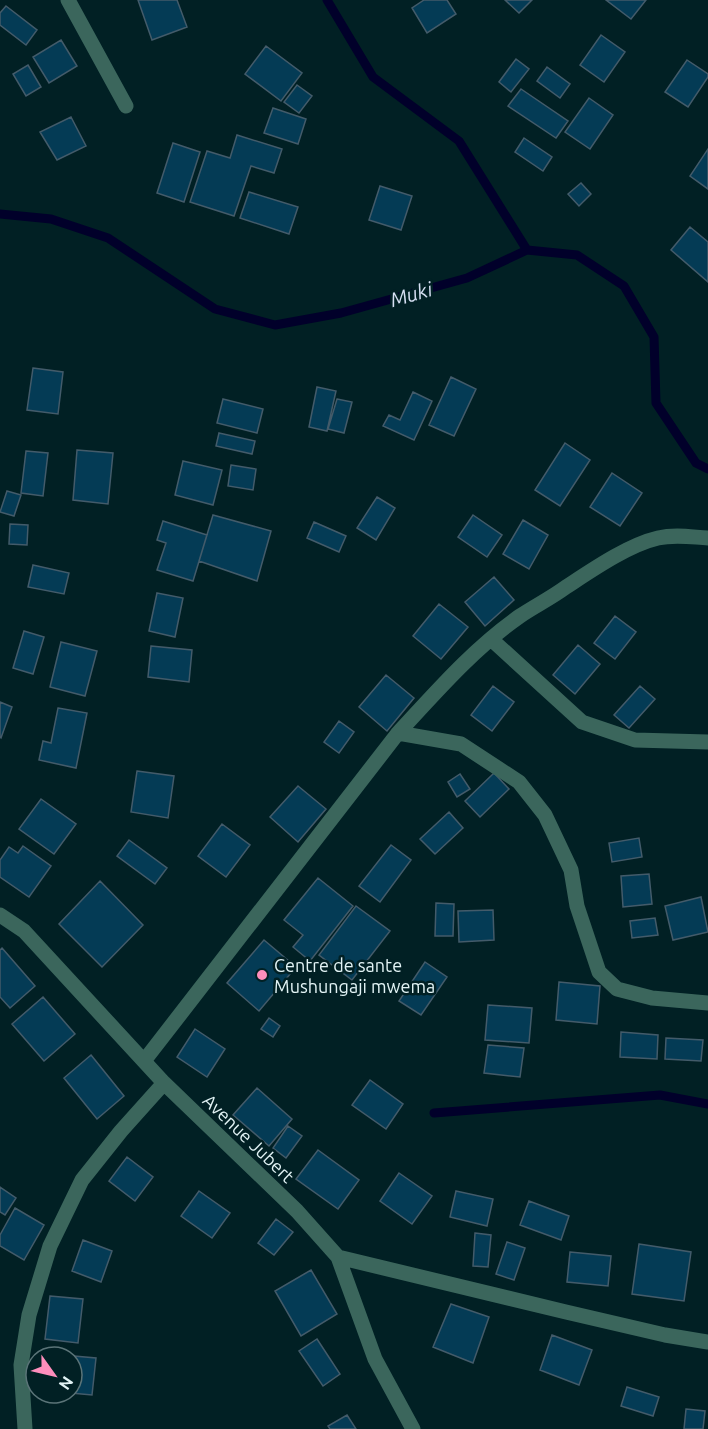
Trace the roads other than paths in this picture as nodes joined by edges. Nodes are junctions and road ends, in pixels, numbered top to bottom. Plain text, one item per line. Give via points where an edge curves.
1 (68, 0) edge
2 (126, 106) dead end
3 (708, 538) edge
4 (491, 639) junction
5 (398, 733) junction
6 (708, 742) edge
7 (0, 915) edge
8 (708, 1004) edge
9 (144, 1061) junction
10 (164, 1083) junction
11 (338, 1257) junction
12 (708, 1342) edge
13 (25, 1429) edge
14 (413, 1429) edge

1 - 2 street
3 - 4 street via 657,538 621,553 520,616
4 - 5 street
4 - 6 street via 582,722 635,740
5 - 8 street via 461,744 519,782 545,815 571,870 577,906 599,972 617,989 652,998
5 - 9 street
7 - 9 street, Avenue Jubert via 24,931
9 - 10 street, Avenue Jubert
10 - 11 street, Avenue Jubert via 297,1211
10 - 13 street via 82,1180 50,1246 29,1315 21,1365
11 - 12 street via 577,1315
11 - 14 street, Avenue Jubert via 375,1359

